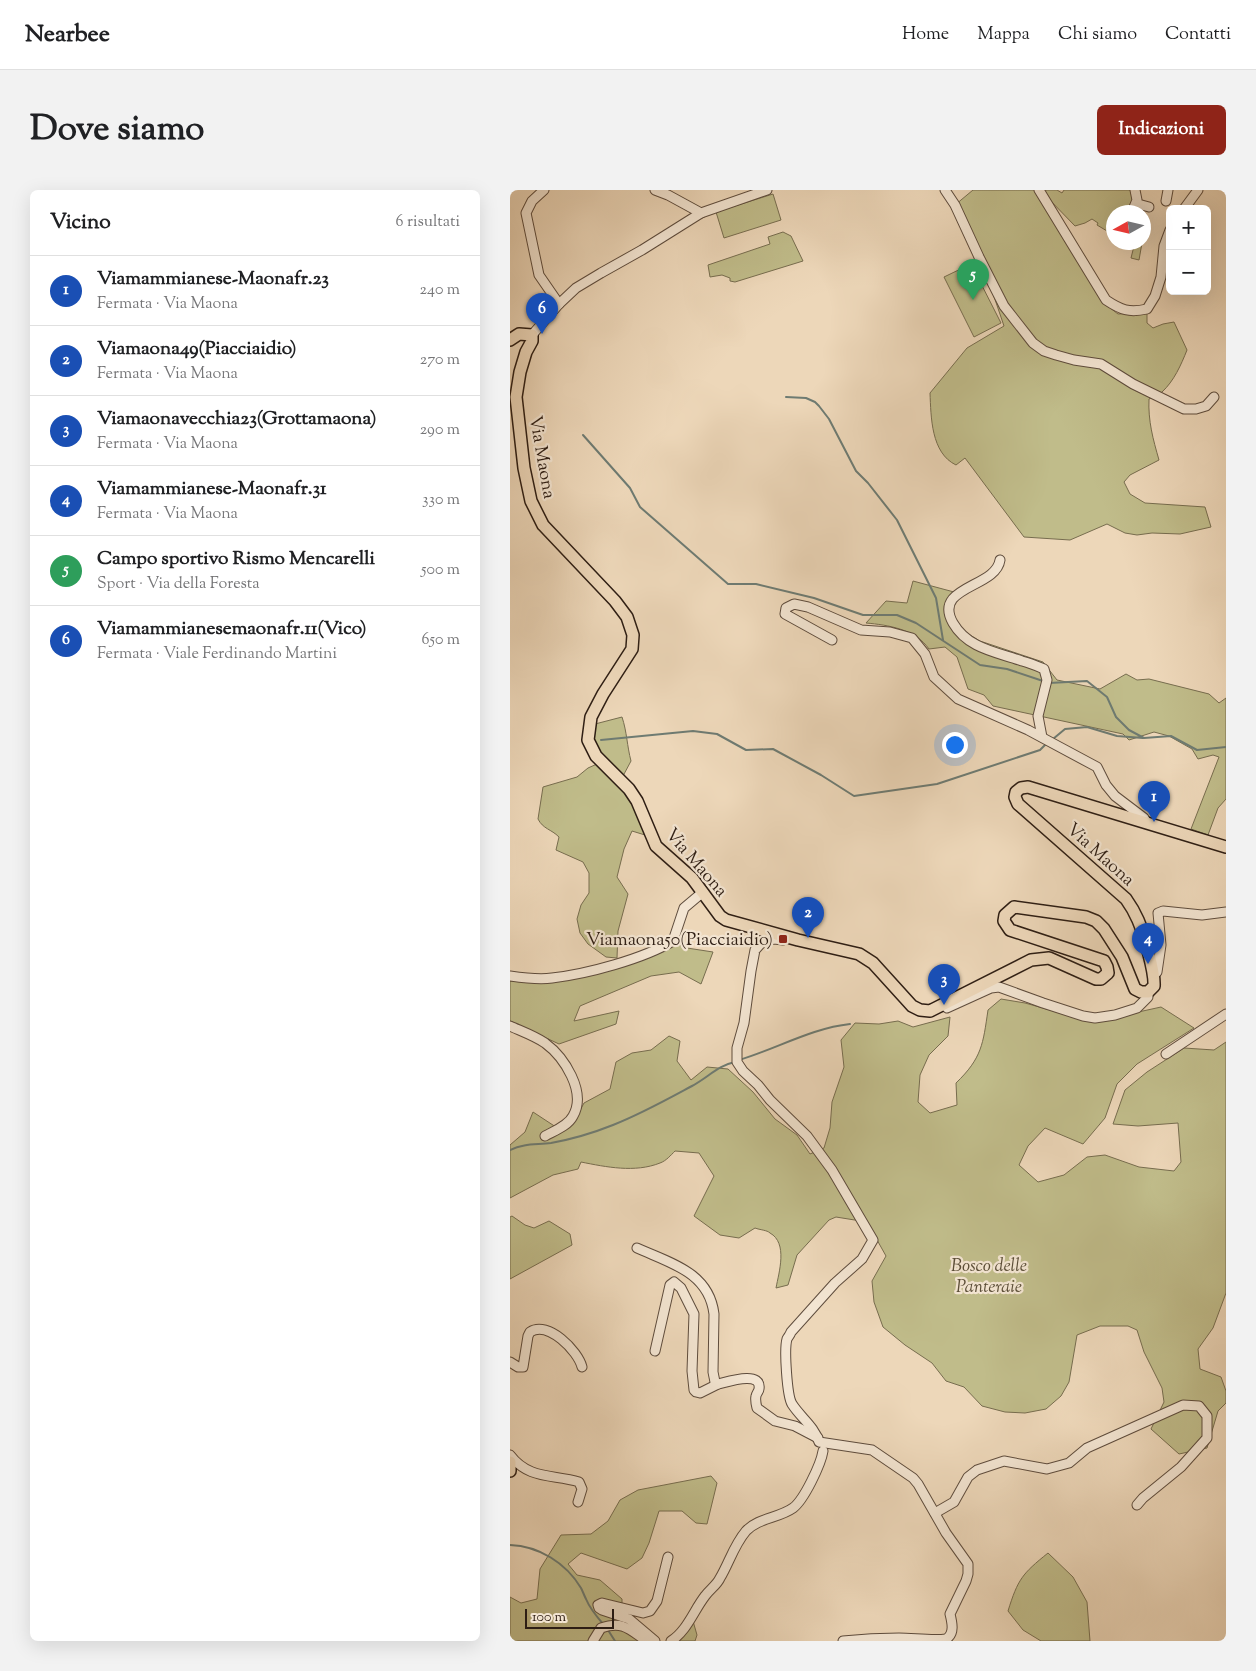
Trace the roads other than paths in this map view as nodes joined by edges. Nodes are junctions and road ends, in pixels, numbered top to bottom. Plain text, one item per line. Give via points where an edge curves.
1 (544, 190) edge
2 (655, 190) edge
3 (767, 190) edge
4 (945, 190) edge
5 (1039, 190) edge
6 (1168, 190) edge
7 (1198, 190) edge
8 (1166, 201) dead end
9 (1187, 205) edge
10 (701, 213) junction
11 (1166, 241) edge
12 (558, 304) junction
13 (532, 335) junction
14 (512, 336) edge
15 (1214, 397) dead end
16 (1000, 560) dead end
17 (832, 640) dead end
18 (1042, 737) junction
19 (1147, 823) junction
20 (1226, 847) edge
21 (703, 892) junction
22 (1226, 912) edge
23 (798, 940) junction
24 (1154, 975) junction
25 (510, 976) edge
26 (1148, 992) junction
27 (930, 1010) junction
28 (1226, 1014) edge
29 (510, 1026) edge
30 (1166, 1054) dead end
31 (545, 1136) dead end
32 (637, 1248) dead end
33 (654, 1351) dead end
34 (510, 1362) edge
35 (582, 1367) dead end
36 (718, 1384) junction
37 (819, 1440) junction
38 (510, 1455) edge
39 (510, 1462) edge
40 (510, 1471) edge
41 (578, 1502) dead end
42 (1137, 1506) dead end
43 (935, 1513) junction
44 (668, 1558) dead end
45 (593, 1641) edge
46 (646, 1641) edge
47 (655, 1641) edge
48 (671, 1641) edge
49 (843, 1641) edge

1 - 12 street via 532,201 526,213 539,275
2 - 10 street
3 - 10 street
4 - 15 street via 1004,306 1032,343 1056,355 1101,364 1184,409 1206,406
5 - 11 street via 1106,300 1119,308 1134,312 1146,309 1155,296 1161,277
6 - 8 street
7 - 9 street
10 - 12 street via 576,288
12 - 13 street
13 - 14 main road
13 - 21 main road, Via Maona via 516,397 530,501 542,525 627,616 634,635 632,649 590,718 588,740 596,756 637,801 656,846
16 - 18 street via 988,577 955,595 948,610 952,622 965,637 984,650 1044,669 1047,680 1038,716
17 - 18 street via 785,614 786,608 794,604 808,607 861,630 890,632 912,638 925,654 934,677 958,699
18 - 19 street via 1097,767 1115,796
19 - 20 main road, Via Maona
19 - 24 main road, Via Maona via 1028,788 1018,789 1015,795 1018,804 1126,899 1139,921
21 - 23 main road, Via Maona via 726,920
21 - 25 street via 684,908 673,941 663,946 598,968 552,978
22 - 24 street via 1202,915 1161,911 1158,917 1161,945
23 - 27 main road, Via Maona via 859,954 873,963 912,1006
23 - 37 street via 763,941 755,950 737,1062 743,1072 807,1136 832,1170 873,1240 862,1259 817,1302 787,1340 788,1394
24 - 26 main road via 1154,986
26 - 27 street via 1148,997 1137,1008 1096,1018 999,987 947,1008
26 - 27 main road via 1135,989 1122,957 1096,921 1014,908 1005,915 1004,921 1010,930 1104,961 1106,976 1096,979 1049,958 1031,960
28 - 30 street
29 - 31 street via 544,1042 560,1057 574,1082 577,1108 573,1118
32 - 36 street via 691,1273 705,1288 713,1304 713,1372
33 - 36 street via 670,1285 674,1282 681,1288 694,1314 694,1390 700,1393
34 - 35 street via 523,1367 528,1336 538,1329 555,1335 569,1346
36 - 37 street via 754,1378 759,1388 755,1397 757,1408 775,1421 795,1426
37 - 43 street via 877,1453 918,1484
37 - 48 street via 824,1454 812,1481 794,1507 752,1525 731,1555 720,1580 681,1633
38 - 41 street via 538,1475 579,1482 582,1490
39 - 40 main road
42 - 43 street via 1181,1467 1207,1438 1207,1416 1198,1406 1183,1405 1087,1448 1069,1463 1047,1469 1004,1461 977,1470 968,1478 954,1502
43 - 49 street via 969,1568 950,1614 951,1635 933,1641 901,1638
44 - 47 street via 658,1601 650,1612 602,1603 598,1605 602,1610 629,1620
45 - 46 street via 601,1628 612,1624 623,1626

